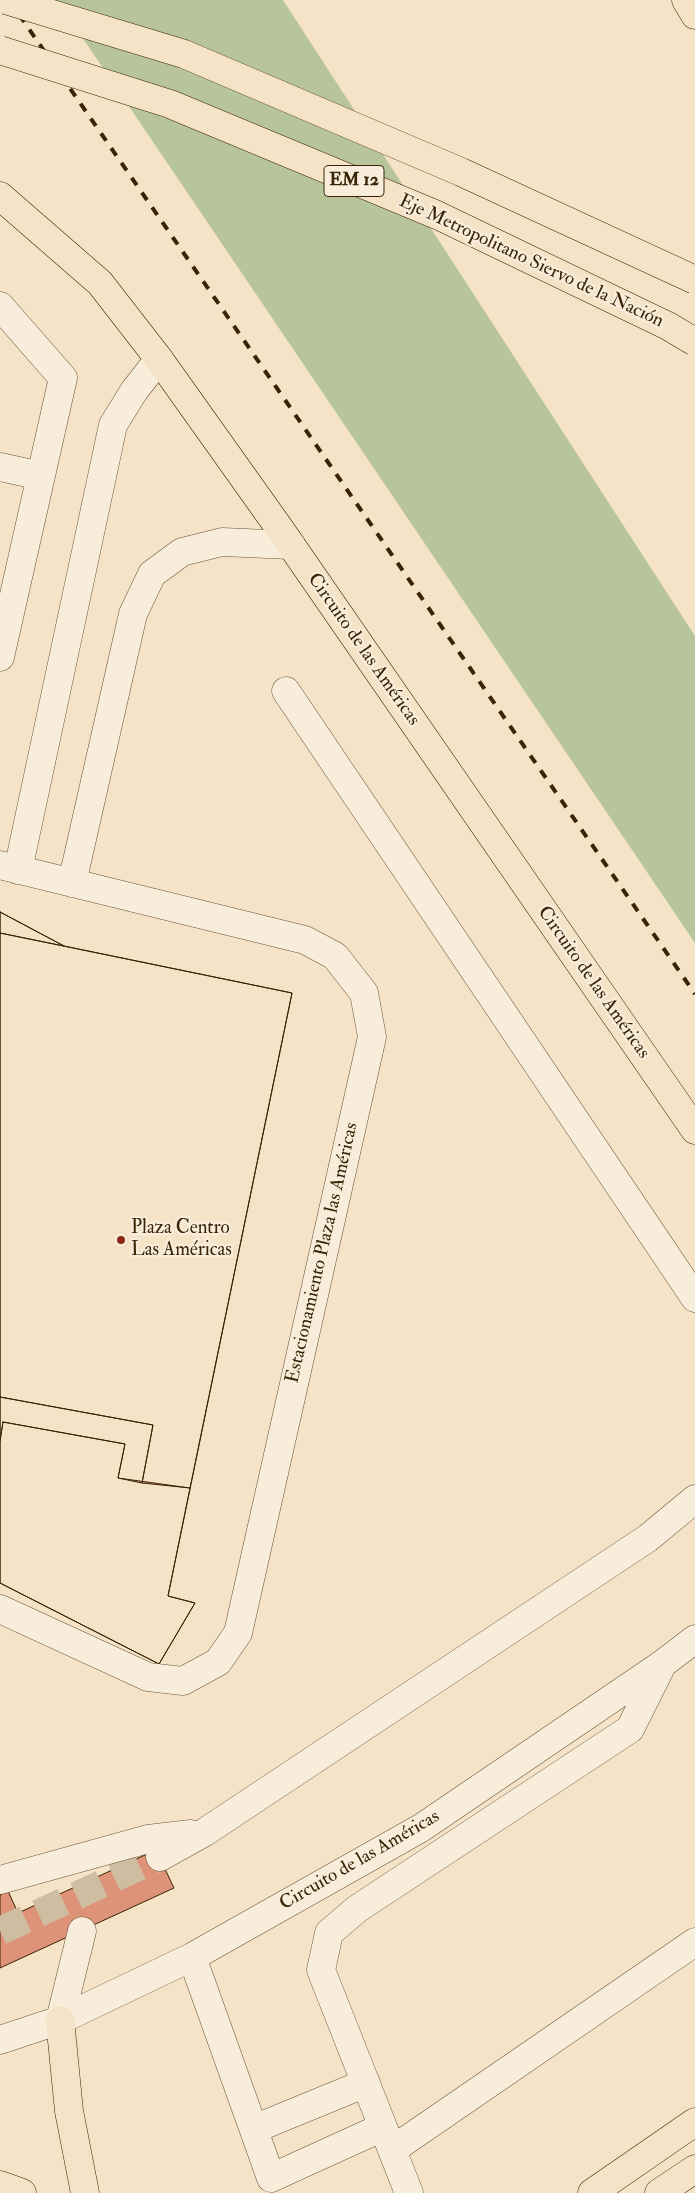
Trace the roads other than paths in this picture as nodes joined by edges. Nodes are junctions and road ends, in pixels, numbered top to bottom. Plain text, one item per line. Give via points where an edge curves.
1 (6, 0) edge
2 (686, 0) edge
3 (695, 16) edge
4 (0, 50) edge
5 (0, 196) edge
6 (695, 280) edge
7 (0, 306) edge
8 (695, 342) edge
9 (159, 360) junction
10 (0, 467) edge
11 (41, 476) junction
12 (291, 545) junction
13 (0, 657) edge
14 (286, 691) dead end
15 (9, 867) edge
16 (72, 883) junction
17 (695, 1130) edge
18 (695, 1298) edge
19 (695, 1499) edge
20 (0, 1609) edge
21 (695, 1639) edge
22 (661, 1665) junction
23 (205, 1832) junction
24 (160, 1857) tunnel mouth
25 (0, 1880) edge
26 (82, 1931) dead end
27 (695, 1942) edge
28 (192, 1958) junction
29 (60, 2020) junction
30 (0, 2040) edge
31 (366, 2083) junction
32 (695, 2122) edge
33 (254, 2129) junction
34 (388, 2138) junction
35 (695, 2169) edge
36 (0, 2184) edge
37 (22, 2193) edge
38 (85, 2193) edge
39 (409, 2193) edge
40 (592, 2193) edge
41 (659, 2193) edge

1 - 6 main road, EM 12, bridge via 184,54 461,172
2 - 3 main road
4 - 8 main road, Eje Metropolitano Siervo de la Nación / EM 12, bridge via 170,104 428,212 668,326
5 - 9 main road, Circuito de las Américas via 100,284
7 - 11 street via 63,378
9 - 12 main road, Circuito de las Américas
9 - 15 street via 134,390 113,425
10 - 11 street
11 - 13 street
12 - 16 street via 222,542 182,552 152,574 133,614
12 - 17 main road, Circuito de las Américas
14 - 18 street
15 - 16 street, Estacionamiento Plaza las Américas
16 - 20 street, Estacionamiento Plaza las Américas via 306,940 335,956 364,993 372,1037 238,1633 218,1662 183,1681 148,1677
19 - 23 street via 648,1538
21 - 22 street, Circuito de las Américas
22 - 28 street, Circuito de las Américas via 421,1828
22 - 31 street via 630,1728 356,1909 329,1933 321,1970
23 - 24 street
23 - 25 street via 148,1839
26 - 29 street
27 - 34 street
28 - 29 street, Circuito de las Américas
28 - 33 street
29 - 30 street, Circuito de las Américas
29 - 38 main road via 69,2111
31 - 33 street
31 - 34 street
32 - 40 main road
33 - 34 street via 271,2178
34 - 39 street
35 - 41 main road
36 - 37 main road

